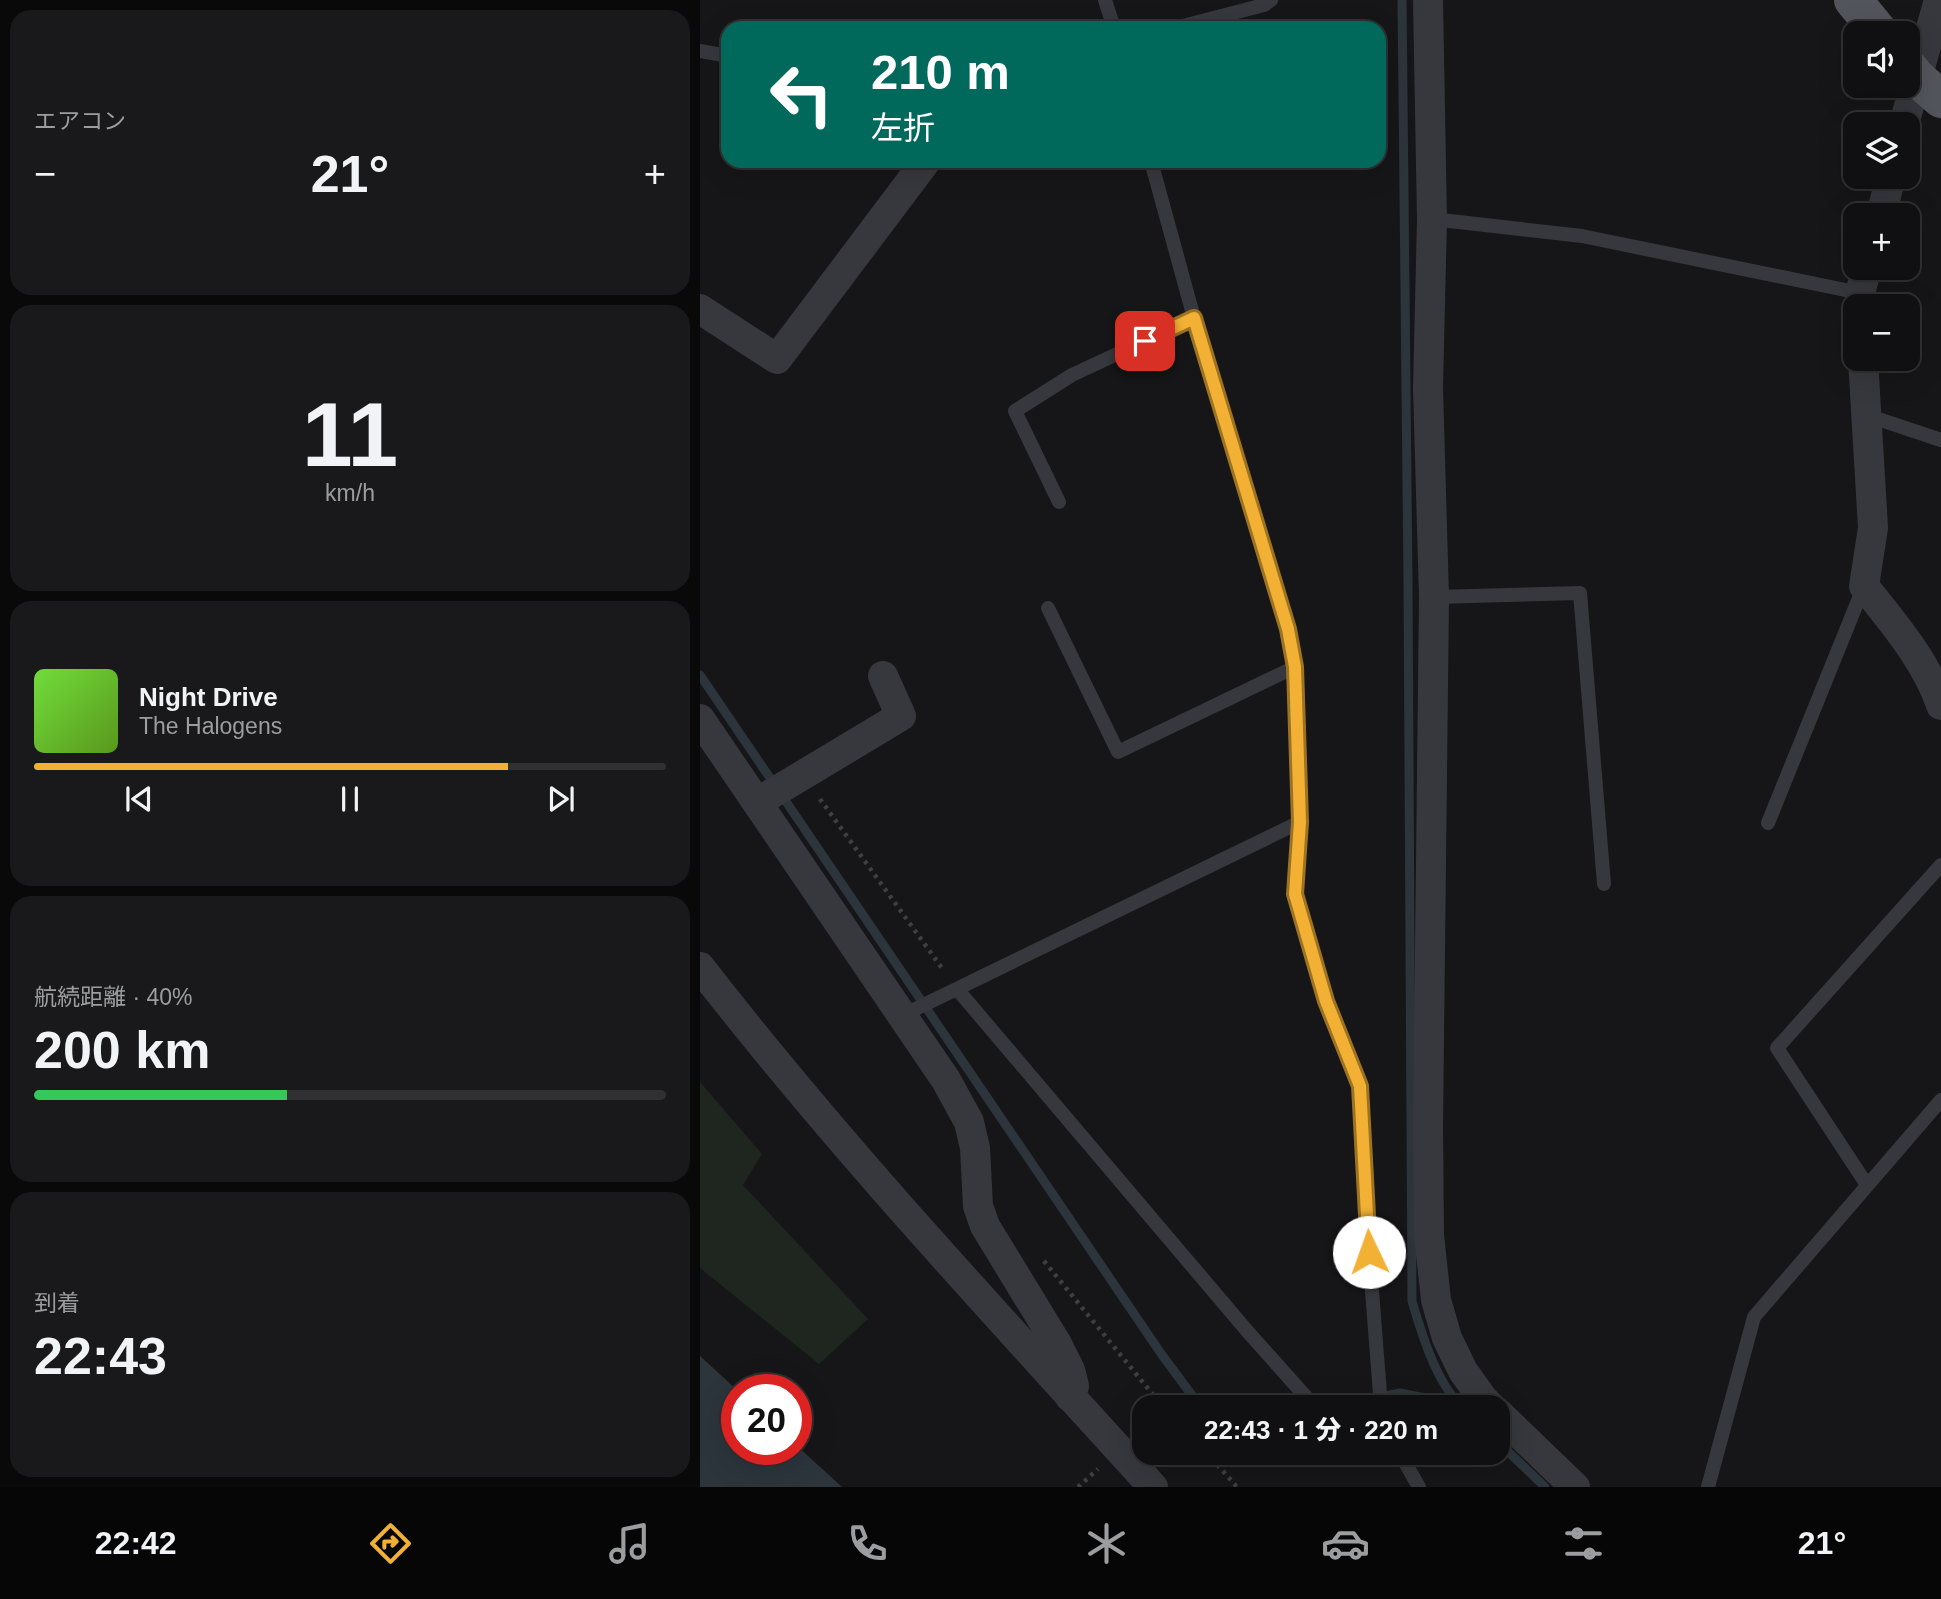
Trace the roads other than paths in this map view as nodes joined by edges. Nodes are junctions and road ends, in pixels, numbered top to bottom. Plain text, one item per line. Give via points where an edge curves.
1 (1105, 0) edge
2 (1270, 0) edge
3 (1428, 0) edge
4 (1853, 0) edge
5 (1939, 0) edge
6 (1112, 21) edge
7 (1202, 21) edge
8 (1870, 21) edge
9 (700, 51) edge
10 (721, 55) edge
11 (1922, 81) edge
12 (1909, 112) edge
13 (921, 168) edge
14 (1153, 168) edge
15 (1432, 219) junction
16 (1863, 289) edge
17 (700, 309) edge
18 (1194, 318) junction
19 (1864, 371) edge
20 (1866, 415) junction
21 (1941, 440) edge
22 (1059, 502) dead end
23 (1864, 586) junction
24 (1434, 597) junction
25 (1048, 608) dead end
26 (1295, 667) junction
27 (883, 676) dead end
28 (1940, 698) edge
29 (700, 719) edge
30 (758, 802) junction
31 (1300, 822) junction
32 (1769, 823) dead end
33 (1941, 865) edge
34 (1604, 884) dead end
35 (700, 967) edge
36 (957, 989) junction
37 (903, 1015) junction
38 (1941, 1100) edge
39 (1867, 1185) junction
40 (1304, 1395) edge
41 (1380, 1395) edge
42 (1480, 1395) edge
43 (1070, 1397) junction
44 (1510, 1425) edge
45 (1406, 1465) edge
46 (1153, 1487) edge
47 (1419, 1487) edge
48 (1575, 1487) edge
49 (1709, 1487) edge

1 - 6 lane
2 - 7 lane
3 - 15 street
4 - 8 main road
5 - 11 street
9 - 10 lane
11 - 12 street
13 - 17 street via 777,359
14 - 18 lane
15 - 16 lane via 1582,236
15 - 24 street via 1428,388
18 - 22 lane via 1072,375 1015,411
18 - 26 lane via 1288,629
19 - 20 street
20 - 21 lane
20 - 23 street via 1873,528
23 - 28 street
23 - 32 lane
24 - 34 lane via 1580,593
24 - 42 street via 1429,1236 1436,1300 1447,1338
25 - 26 lane via 1118,752
26 - 31 lane
27 - 30 street via 901,716
29 - 30 street
30 - 37 street
31 - 36 lane
31 - 41 lane via 1295,894 1326,1001 1360,1086
33 - 39 lane via 1777,1048
35 - 43 street via 829,1125
36 - 37 lane
36 - 40 lane
37 - 43 street via 969,1122 978,1206 985,1226 1058,1344 1073,1378
38 - 39 lane
39 - 49 lane via 1754,1317
43 - 46 street
44 - 48 street
45 - 47 lane

